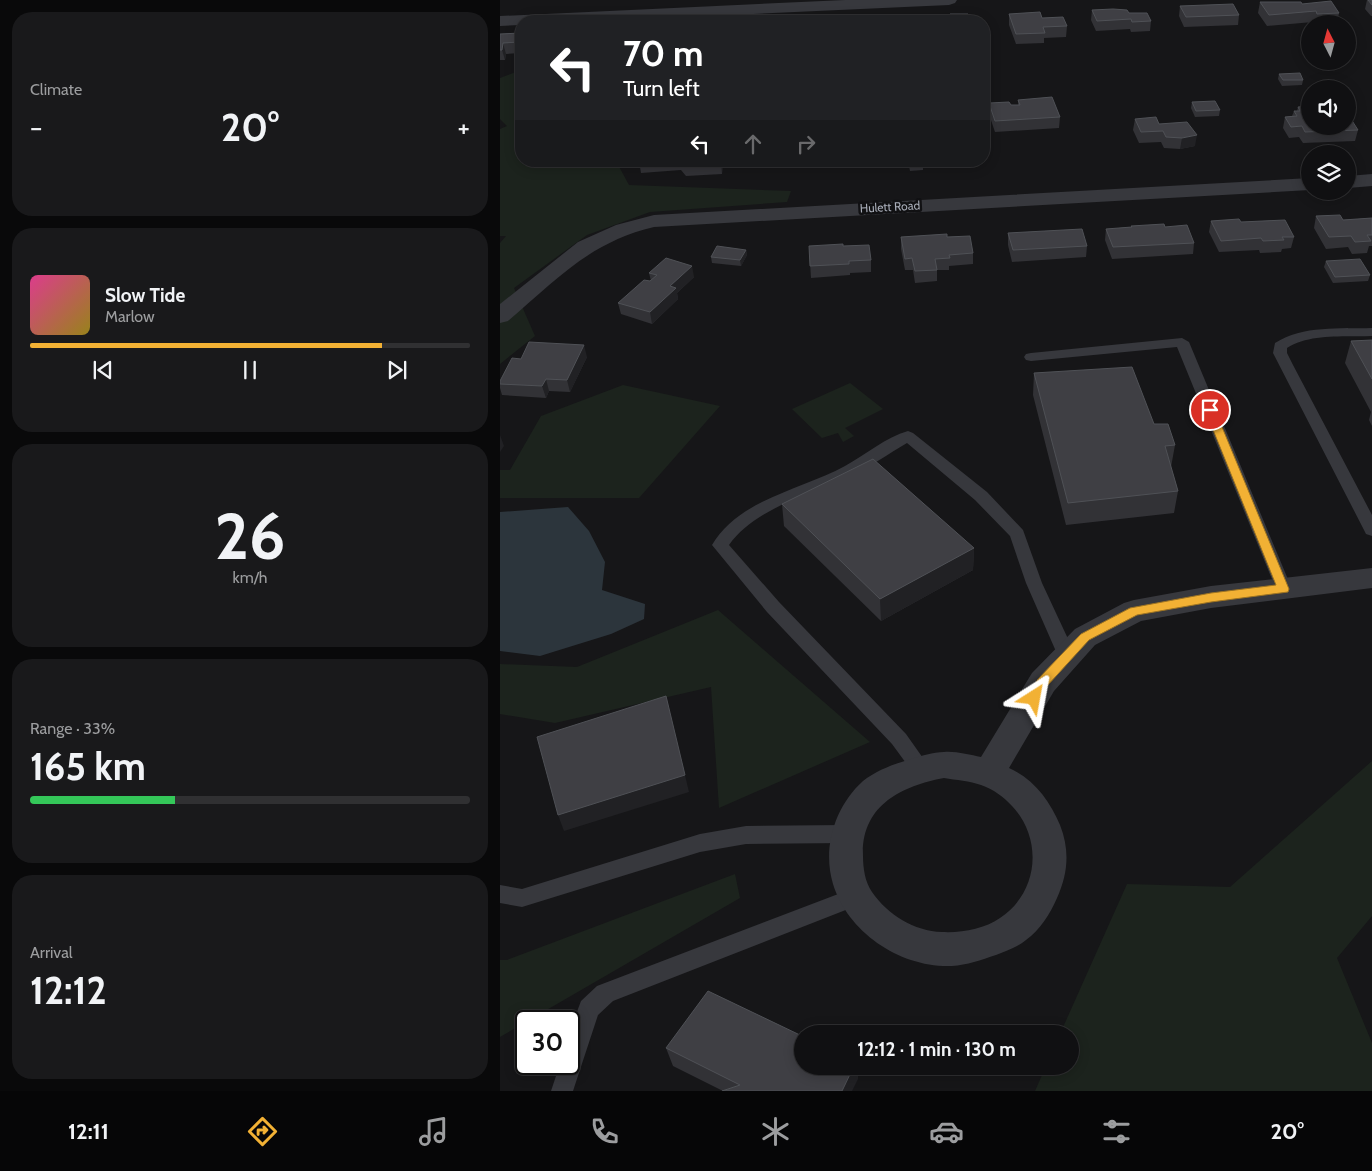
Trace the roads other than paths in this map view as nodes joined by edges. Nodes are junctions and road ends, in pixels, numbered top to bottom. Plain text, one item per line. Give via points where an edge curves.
1 (949, 0) edge
2 (628, 15) edge
3 (515, 20) edge
4 (500, 21) edge
5 (1372, 180) edge
6 (1356, 181) edge
7 (1301, 185) edge
8 (500, 316) edge
9 (1372, 332) edge
10 (1032, 357) dead end
11 (1372, 530) edge
12 (1372, 578) edge
13 (1284, 589) junction
14 (1067, 656) junction
15 (921, 768) junction
16 (989, 773) junction
17 (847, 834) junction
18 (500, 894) edge
19 (854, 897) junction
20 (562, 1091) edge

1 - 2 street
3 - 4 street
5 - 6 street
7 - 8 street, Hulett Road via 654,221 589,243
9 - 11 lane via 1305,336 1287,340 1280,346 1280,353
10 - 13 lane via 1182,342
12 - 13 street
13 - 14 street via 1134,611 1085,637
14 - 15 lane via 1034,583 1017,534 981,496 908,436 847,471 750,516 726,534 720,545 899,739
14 - 16 street via 1043,682
15 - 16 street via 967,767
15 - 17 street via 896,778 875,792 858,811
16 - 19 street via 1017,790 1038,813 1050,843 1050,874 1037,904 1013,929 981,944 944,949 916,944 876,924
17 - 18 lane via 746,835 700,843 522,898
17 - 19 street via 846,876
19 - 20 lane via 605,993 589,1010

